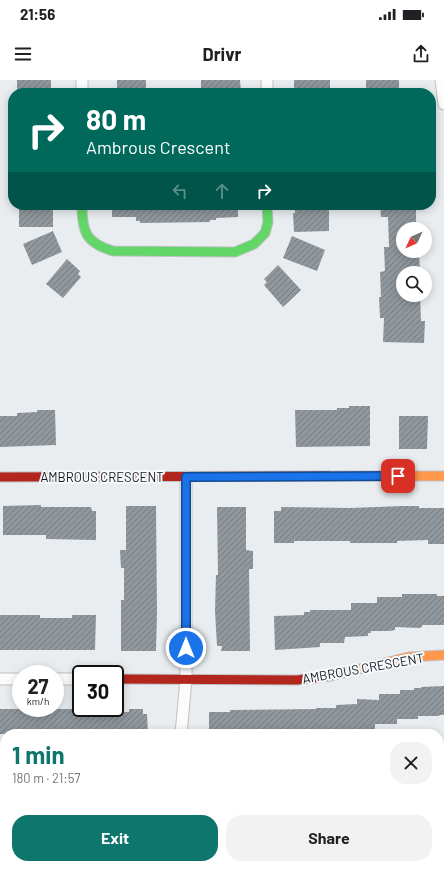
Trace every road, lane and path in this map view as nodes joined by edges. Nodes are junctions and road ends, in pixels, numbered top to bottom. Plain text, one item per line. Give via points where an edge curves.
1 (441, 80) edge
2 (444, 104) edge
3 (82, 210) edge
4 (268, 210) edge
5 (444, 476) edge
6 (0, 477) edge
7 (186, 477) junction
8 (444, 656) edge
9 (0, 679) edge
10 (12, 679) edge
11 (124, 679) edge
12 (186, 679) junction
13 (181, 729) edge

1 - 2 street
3 - 4 street via 83,230 102,249 235,252 261,239 268,227
5 - 7 street, AMBROUS CRESCENT
6 - 7 street, AMBROUS CRESCENT
7 - 12 street
8 - 12 street, AMBROUS CRESCENT via 409,657 324,677 297,680
9 - 10 street
11 - 12 street, AMBROUS CRESCENT
12 - 13 street

